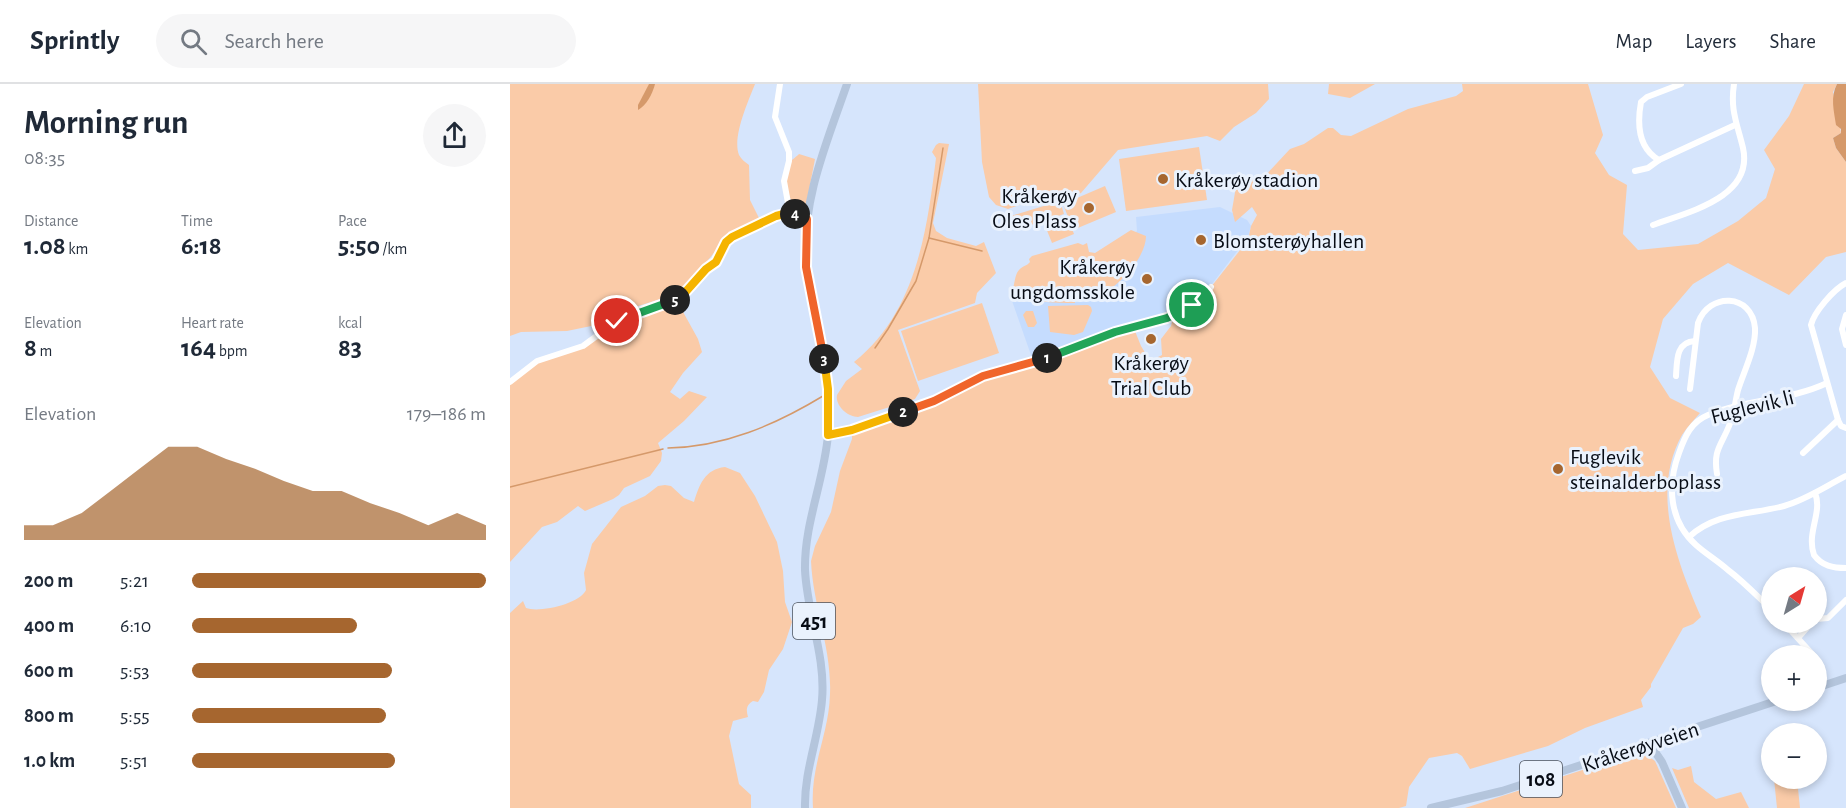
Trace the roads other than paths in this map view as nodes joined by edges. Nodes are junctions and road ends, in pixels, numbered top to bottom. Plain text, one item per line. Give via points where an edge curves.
1 (780, 84) edge
2 (847, 84) edge
3 (1681, 84) edge
4 (1734, 84) edge
5 (1735, 125) junction
6 (1659, 160) junction
7 (1635, 171) dead end
8 (792, 212) junction
9 (807, 219) junction
10 (1653, 225) dead end
11 (1846, 283) edge
12 (1211, 287) dead end
13 (1846, 315) edge
14 (1695, 341) junction
15 (1846, 345) edge
16 (1676, 376) dead end
17 (510, 382) edge
18 (1827, 383) junction
19 (1690, 389) dead end
20 (1734, 407) junction
21 (1838, 420) junction
22 (1846, 428) edge
23 (828, 435) junction
24 (1803, 453) dead end
25 (1717, 474) dead end
26 (1846, 476) edge
27 (1815, 493) junction
28 (1689, 537) junction
29 (1846, 568) edge
30 (1761, 600) edge
31 (1846, 600) edge
32 (1827, 618) edge
33 (1794, 633) edge
34 (1802, 633) edge
35 (1798, 638) junction
36 (1804, 645) edge
37 (1846, 678) edge
38 (1827, 685) edge
39 (1761, 706) edge
40 (1659, 740) junction
41 (1649, 743) junction
42 (1662, 762) junction
43 (806, 808) edge
44 (1431, 808) edge
45 (1682, 808) edge

1 - 8 street via 775,117 789,152 784,181
2 - 9 main road, 451 via 818,169
3 - 6 street via 1641,102 1640,136 1648,152
4 - 5 street
5 - 6 street
5 - 10 street via 1743,153 1741,169 1731,189 1716,201
6 - 7 street
8 - 9 street
8 - 17 street via 732,237 716,262 681,297 617,321 583,345 537,361
9 - 23 main road, 451 via 806,267 826,371
11 - 18 street via 1812,321
12 - 23 street via 1192,305 1167,318 983,376 934,401
13 - 15 street via 1842,329
14 - 16 street via 1681,346
14 - 19 street
14 - 20 street via 1701,315 1713,303 1736,302 1751,314 1755,336
18 - 20 street, Fuglevik li
18 - 21 street
20 - 25 street via 1717,448
20 - 28 street, Fuglevik li via 1695,423 1677,458 1672,484 1673,511
21 - 22 street
21 - 24 street
23 - 43 main road, 451 via 806,547 806,572 823,686 806,782
26 - 27 street
27 - 28 street via 1785,506 1714,520
27 - 29 street via 1818,503 1811,540 1814,555 1824,565
28 - 30 street, Fuglevik li
31 - 32 street
33 - 35 street
34 - 35 street
35 - 36 street
37 - 38 main road
39 - 40 main road, Kråkerøyveien / 108
40 - 41 main road, Kråkerøyveien / 108
40 - 42 main road
41 - 42 main road
41 - 44 main road, Kråkerøyveien / 108 via 1502,791
42 - 45 main road

